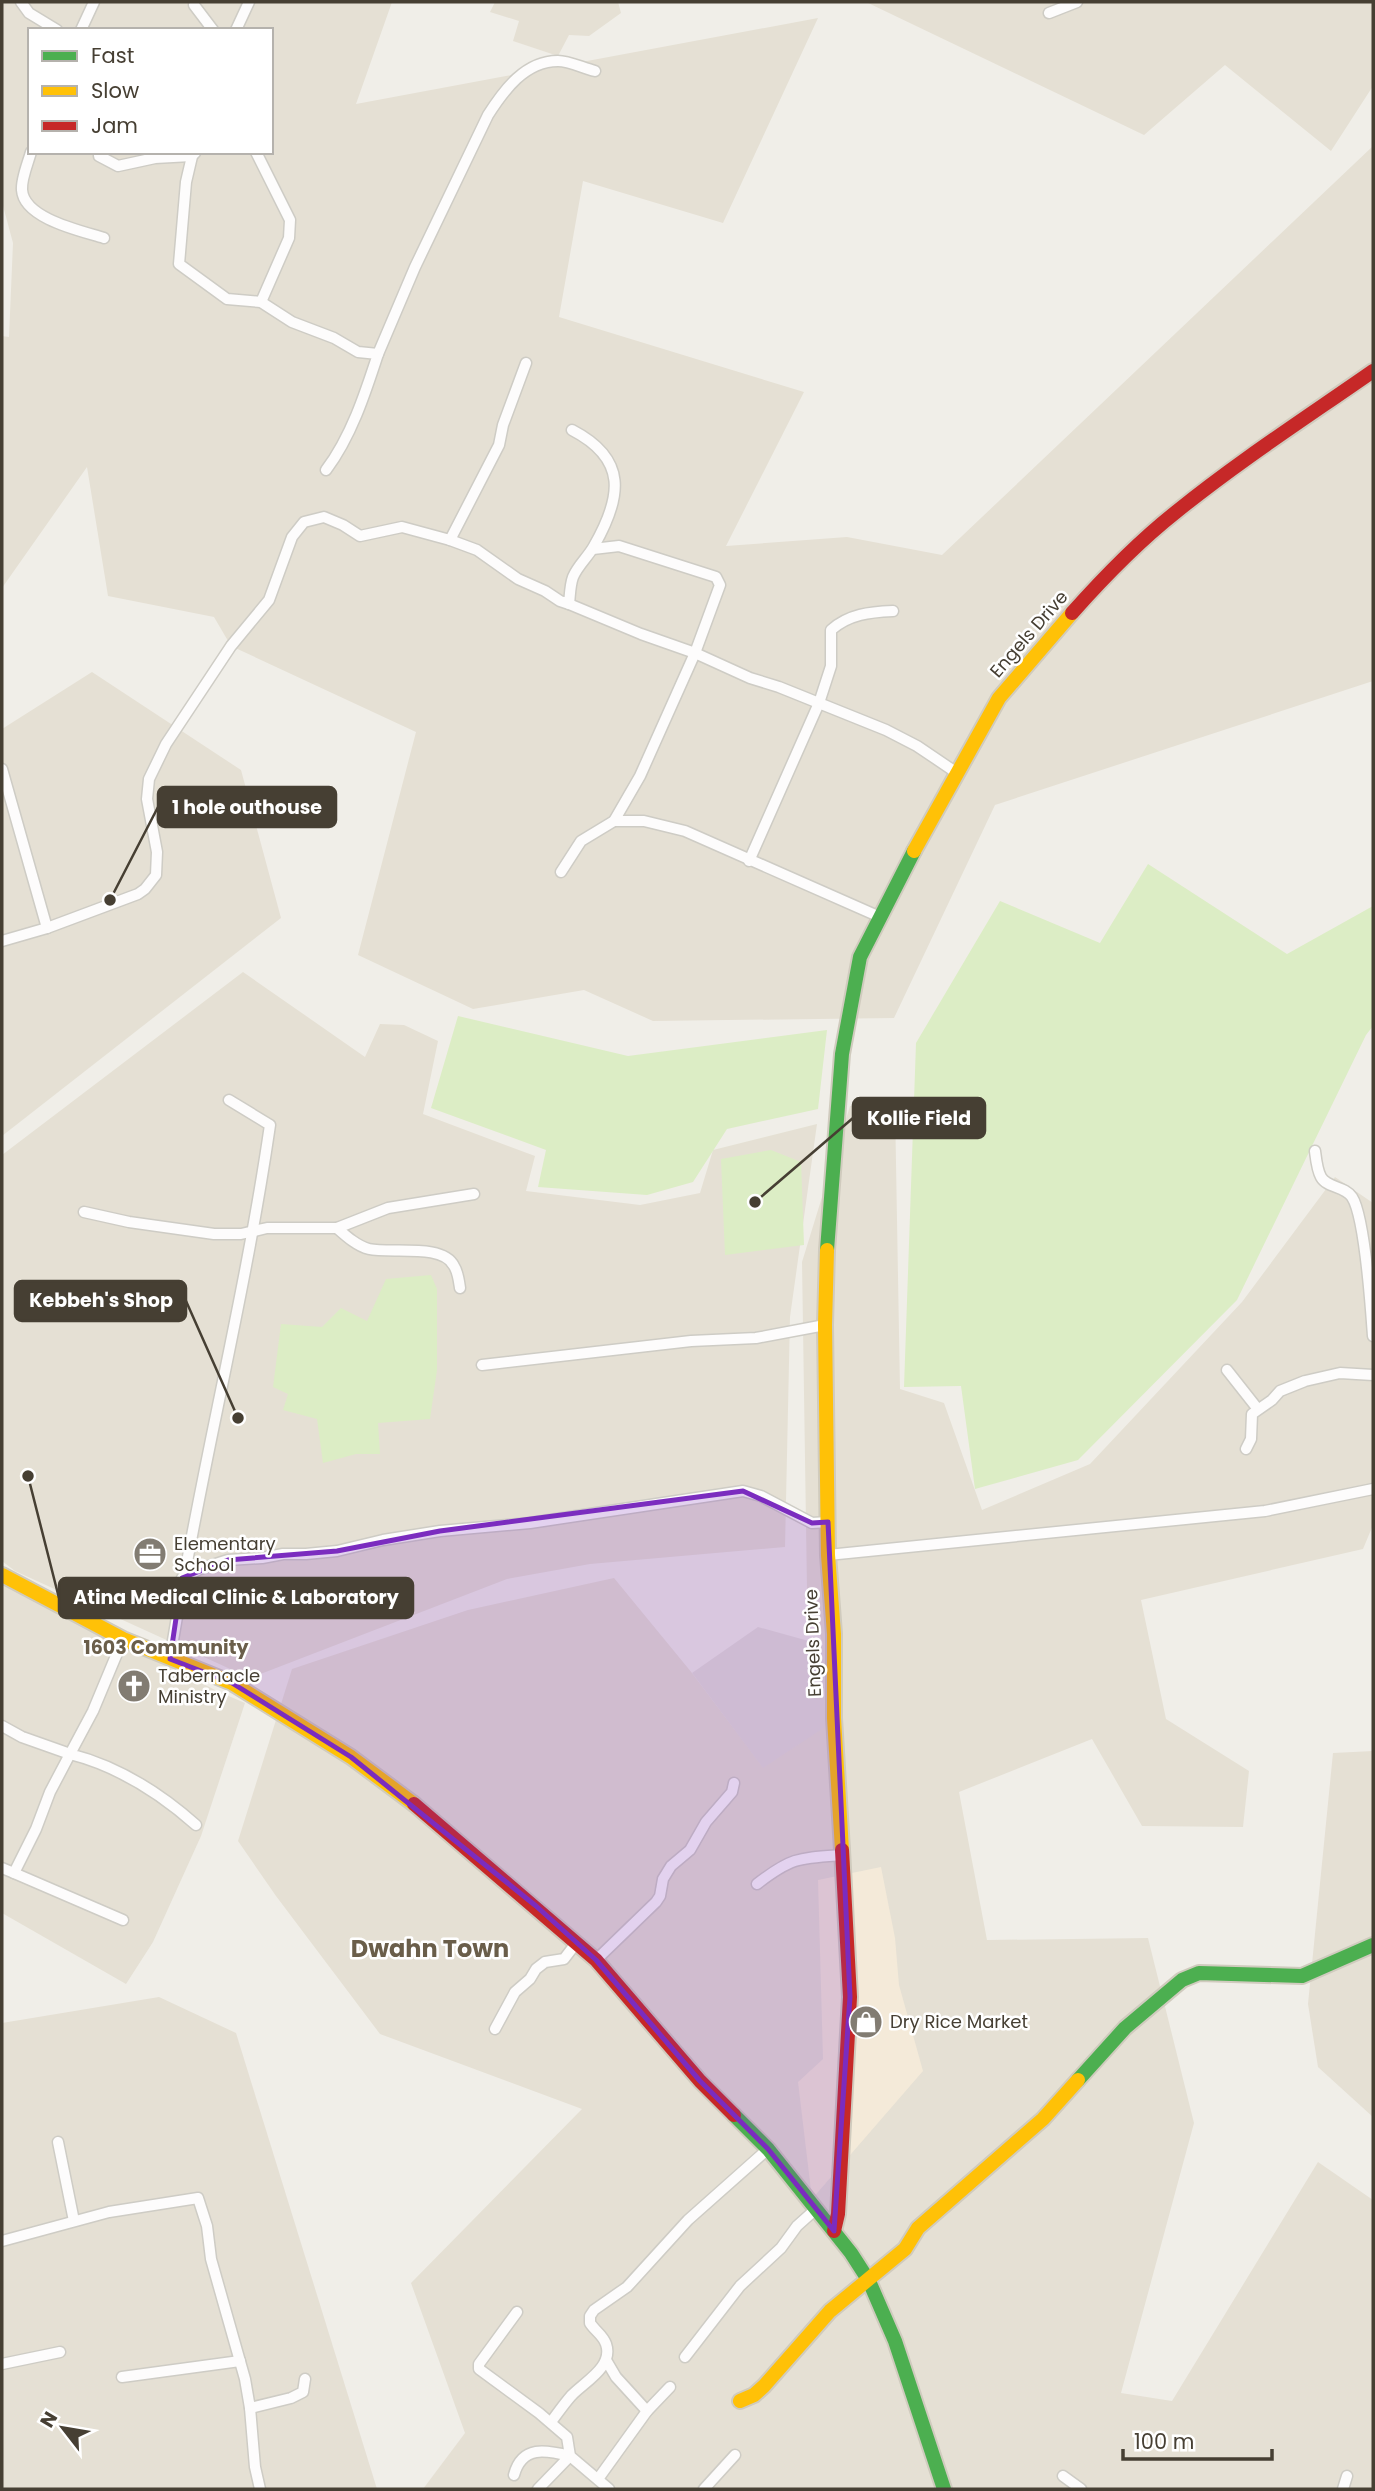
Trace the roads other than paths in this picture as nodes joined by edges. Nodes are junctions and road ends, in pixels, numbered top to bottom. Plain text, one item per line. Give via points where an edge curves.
1 (21, 2) edge
2 (94, 2) edge
3 (249, 2) edge
4 (1077, 2) edge
5 (194, 5) dead end
6 (1049, 13) dead end
7 (54, 28) edge
8 (81, 28) edge
9 (211, 28) edge
10 (237, 28) edge
11 (595, 71) dead end
12 (30, 154) edge
13 (99, 154) edge
14 (193, 154) edge
15 (257, 154) edge
16 (104, 238) dead end
17 (261, 302) junction
18 (378, 354) junction
19 (526, 363) dead end
20 (1373, 371) edge
21 (572, 430) dead end
22 (326, 470) dead end
23 (450, 540) junction
24 (593, 549) junction
25 (569, 604) junction
26 (893, 611) dead end
27 (695, 653) junction
28 (819, 703) junction
29 (2, 769) edge
30 (957, 773) junction
31 (614, 821) junction
32 (749, 861) junction
33 (561, 872) dead end
34 (880, 917) junction
35 (47, 928) junction
36 (2, 941) edge
37 (229, 1100) dead end
38 (1315, 1151) dead end
39 (474, 1194) dead end
40 (84, 1212) dead end
41 (337, 1228) junction
42 (254, 1230) junction
43 (460, 1288) dead end
44 (1372, 1298) edge
45 (824, 1325) junction
46 (1373, 1336) edge
47 (482, 1365) dead end
48 (1227, 1370) dead end
49 (1373, 1375) edge
50 (1257, 1408) junction
51 (1246, 1449) dead end
52 (1373, 1489) edge
53 (828, 1522) junction
54 (828, 1555) junction
55 (2, 1575) edge
56 (182, 1578) junction
57 (123, 1639) junction
58 (170, 1659) junction
59 (2, 1726) edge
60 (70, 1755) junction
61 (734, 1783) dead end
62 (196, 1825) dead end
63 (843, 1855) junction
64 (2, 1868) edge
65 (14, 1873) junction
66 (757, 1884) dead end
67 (123, 1920) dead end
68 (577, 1942) junction
69 (1373, 1945) edge
70 (596, 1960) junction
71 (495, 2029) dead end
72 (58, 2142) dead end
73 (768, 2150) junction
74 (816, 2209) junction
75 (74, 2221) junction
76 (834, 2231) junction
77 (2, 2241) edge
78 (869, 2281) junction
79 (517, 2312) dead end
80 (60, 2352) dead end
81 (685, 2357) dead end
82 (606, 2360) junction
83 (240, 2361) junction
84 (2, 2364) edge
85 (122, 2377) dead end
86 (305, 2379) dead end
87 (670, 2387) dead end
88 (740, 2401) dead end
89 (250, 2408) junction
90 (647, 2411) junction
91 (551, 2422) junction
92 (735, 2455) dead end
93 (570, 2456) junction
94 (514, 2475) dead end
95 (1063, 2476) dead end
96 (1347, 2476) dead end
97 (598, 2479) junction
98 (260, 2489) edge
99 (538, 2489) edge
100 (609, 2489) edge
101 (704, 2489) edge
102 (944, 2489) edge
103 (1082, 2489) edge
104 (1343, 2489) edge

1 - 7 street via 29,13
2 - 8 street
3 - 10 street
4 - 6 street
5 - 9 street
11 - 18 street via 560,61 536,65 502,93 415,267
12 - 16 street via 21,189 26,203 51,221
13 - 14 street via 118,166
14 - 17 street via 178,264 227,299
15 - 17 street via 290,220 289,238
17 - 18 street via 292,322 358,352
18 - 22 street via 342,449
19 - 23 street via 499,445
20 - 30 street, Engels Drive via 1174,513 1106,575 999,698
21 - 24 street via 606,455 616,478 610,514
23 - 25 street via 477,550 518,579
23 - 35 street via 402,527 359,536 324,517 304,522 292,537 269,600 231,646 166,744 149,779 156,875 138,894
24 - 25 street via 572,580
24 - 27 street via 619,547 716,577 720,585
25 - 27 street
26 - 28 street via 863,612 831,630 831,666
27 - 28 street
27 - 31 street via 640,776
28 - 30 street via 897,735
28 - 32 street
29 - 35 street
30 - 34 street, Engels Drive
31 - 32 street via 644,821 685,831
31 - 33 street via 581,841
32 - 34 street
34 - 45 street, Engels Drive via 860,957 842,1054
35 - 36 street
37 - 42 street via 270,1125
38 - 44 street via 1325,1182 1352,1196
39 - 41 street via 388,1208
40 - 42 street via 214,1234
41 - 42 street
41 - 43 street via 368,1249 423,1251 447,1257
42 - 56 street
44 - 46 street
45 - 47 street via 756,1338
45 - 53 street, Engels Drive
48 - 50 street
49 - 50 street via 1340,1373 1305,1381 1280,1391
50 - 51 street
52 - 54 street via 1265,1511
53 - 54 street, Engels Drive
53 - 56 street via 812,1522 743,1491 530,1523 440,1531 337,1551 228,1560
54 - 63 street, Engels Drive
55 - 57 street
56 - 58 street
57 - 58 street
57 - 60 street
58 - 68 street via 232,1683 351,1758 436,1821
59 - 60 street
60 - 62 street via 110,1767 167,1800
60 - 65 street
61 - 70 street via 690,1850 671,1866 656,1902
63 - 66 street via 802,1857
63 - 76 street, Engels Drive via 850,1997
64 - 65 street
65 - 67 street
68 - 70 street
68 - 71 street via 564,1959 545,1962 536,1969 515,1992
69 - 78 street via 1302,1976 1199,1973 1182,1980 1125,2028 1043,2119 918,2228 905,2249
70 - 73 street via 700,2081
72 - 75 street
73 - 74 street
73 - 82 street via 688,2220 627,2287 594,2310 590,2323 608,2347
74 - 76 street
74 - 81 street via 740,2286
75 - 77 street
75 - 83 street via 198,2198
76 - 78 street
78 - 88 street via 830,2311 764,2386
78 - 102 street via 895,2341
79 - 91 street via 479,2369
80 - 84 street
82 - 90 street via 615,2377
82 - 91 street
83 - 85 street
83 - 89 street
86 - 89 street via 303,2392 291,2399
87 - 90 street
89 - 98 street
90 - 97 street
91 - 93 street via 567,2437
92 - 101 street
93 - 94 street via 554,2452 523,2456
93 - 97 street
93 - 99 street
95 - 103 street
96 - 104 street
97 - 100 street

